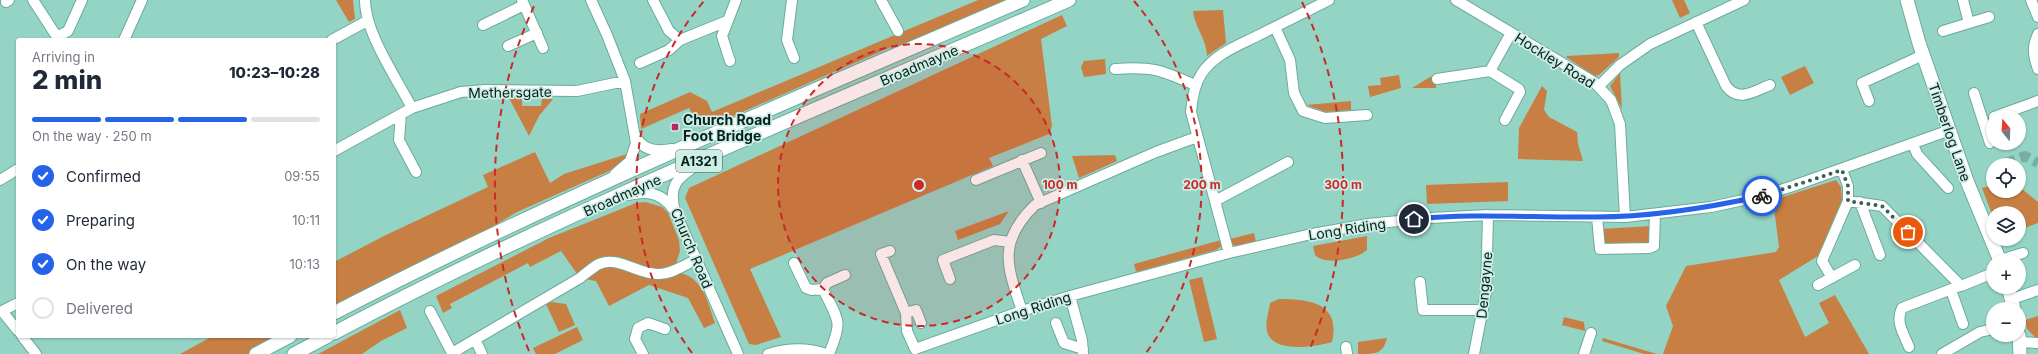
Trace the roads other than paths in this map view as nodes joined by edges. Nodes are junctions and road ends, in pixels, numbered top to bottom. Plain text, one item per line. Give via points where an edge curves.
1 (33, 0) edge
2 (82, 0) edge
3 (142, 0) edge
4 (365, 0) edge
5 (591, 0) edge
6 (653, 0) edge
7 (736, 0) edge
8 (792, 0) edge
9 (881, 0) edge
10 (1023, 0) edge
11 (1068, 0) edge
12 (1329, 0) edge
13 (1456, 0) edge
14 (1744, 0) edge
15 (1907, 0) edge
16 (1963, 0) edge
17 (2031, 0) edge
18 (523, 3) edge
19 (1989, 17) dead end
20 (2038, 17) edge
21 (368, 21) junction
22 (727, 21) junction
23 (1696, 22) junction
24 (1969, 23) junction
25 (483, 25) dead end
26 (1275, 27) junction
27 (898, 31) dead end
28 (1943, 31) dead end
29 (536, 33) junction
30 (1512, 33) junction
31 (2038, 34) edge
32 (125, 38) edge
33 (336, 38) edge
34 (680, 40) junction
35 (508, 46) dead end
36 (543, 48) dead end
37 (1923, 55) junction
38 (794, 58) dead end
39 (730, 61) dead end
40 (640, 62) dead end
41 (1115, 69) dead end
42 (2038, 69) edge
43 (1490, 71) junction
44 (1437, 79) dead end
45 (625, 81) junction
46 (1770, 85) dead end
47 (1196, 86) junction
48 (1599, 86) junction
49 (1974, 93) dead end
50 (1869, 101) dead end
51 (2038, 101) edge
52 (412, 108) junction
53 (2013, 110) edge
54 (401, 114) junction
55 (1367, 115) dead end
56 (1506, 120) dead end
57 (1986, 120) edge
58 (1983, 121) junction
59 (1950, 130) junction
60 (1986, 130) edge
61 (634, 133) junction
62 (1197, 137) junction
63 (1913, 144) junction
64 (689, 145) junction
65 (336, 150) edge
66 (1041, 152) dead end
67 (710, 156) junction
68 (1022, 160) junction
69 (1288, 162) dead end
70 (16, 170) edge
71 (1842, 170) junction
72 (416, 172) dead end
73 (0, 180) edge
74 (976, 180) dead end
75 (598, 185) junction
76 (1948, 188) dead end
77 (609, 200) junction
78 (1215, 200) junction
79 (1848, 201) junction
80 (1860, 202) junction
81 (1041, 203) junction
82 (675, 211) junction
83 (1655, 214) junction
84 (1488, 216) junction
85 (1625, 216) junction
86 (1597, 218) junction
87 (1010, 242) junction
88 (890, 251) dead end
89 (2024, 252) dead end
90 (1229, 253) junction
91 (1997, 254) edge
92 (2019, 254) edge
93 (1880, 255) dead end
94 (696, 260) junction
95 (794, 264) dead end
96 (1856, 265) dead end
97 (845, 275) dead end
98 (1986, 276) edge
99 (1832, 278) junction
100 (950, 279) dead end
101 (1420, 282) dead end
102 (1818, 285) dead end
103 (1962, 286) junction
104 (823, 289) junction
105 (1951, 290) junction
106 (2038, 290) edge
107 (1070, 296) junction
108 (2012, 298) edge
109 (16, 304) edge
110 (1483, 310) junction
111 (430, 311) dead end
112 (1022, 311) junction
113 (1, 312) edge
114 (336, 312) edge
115 (906, 313) junction
116 (920, 323) dead end
117 (1056, 323) dead end
118 (1963, 324) dead end
119 (16, 329) edge
120 (665, 329) dead end
121 (336, 332) edge
122 (1986, 332) edge
123 (1590, 333) dead end
124 (24, 338) edge
125 (286, 338) edge
126 (324, 338) edge
127 (476, 341) junction
128 (2038, 343) edge
129 (2020, 344) edge
130 (1909, 347) dead end
131 (1083, 351) edge
132 (36, 354) edge
133 (256, 354) edge
134 (294, 354) edge
135 (482, 354) edge
136 (643, 354) edge
137 (738, 354) edge
138 (768, 354) edge
139 (826, 354) edge
140 (829, 354) edge
141 (1474, 354) edge
142 (1584, 354) edge
143 (1942, 354) edge

1 - 2 street via 57,37 68,31
3 - 32 street
4 - 21 street
5 - 45 street
6 - 34 street via 669,31
7 - 22 street
8 - 38 street via 787,40
9 - 27 street
10 - 64 main road, Broadmayne / A1321
11 - 67 main road, Broadmayne / A1321
12 - 26 street
13 - 30 street, Hockley Road
14 - 23 street
15 - 37 main road, Timberlog Lane
16 - 24 street
17 - 20 street
18 - 25 street
18 - 29 street
19 - 24 street
21 - 33 street
21 - 52 street
22 - 34 street
22 - 39 street via 722,39
23 - 46 street via 1729,91 1744,96
23 - 48 street via 1634,54
24 - 28 street
26 - 47 street via 1212,61 1201,74
26 - 55 street via 1290,60 1294,93 1303,110 1325,118
29 - 35 street
29 - 36 street
30 - 43 street
30 - 48 street, Hockley Road
31 - 42 street via 2033,45
34 - 40 street via 669,50
37 - 50 street via 1862,83
37 - 59 main road, Timberlog Lane
41 - 47 street via 1140,67 1164,71
43 - 44 street
43 - 56 street via 1520,92
45 - 52 street, Methersgate via 602,88 577,91 473,90
45 - 61 street
47 - 62 street via 1191,112
48 - 85 street, Hockley Road via 1611,100 1620,124
49 - 58 street
51 - 53 street
52 - 54 street, Methersgate
54 - 65 street, Methersgate
54 - 72 street via 399,140
57 - 58 street
58 - 60 street
59 - 63 street, Long Riding
59 - 91 main road, Timberlog Lane via 1967,181
61 - 64 street via 638,141 650,150
61 - 75 street via 634,151 630,161
62 - 78 street
62 - 81 street via 1156,152
63 - 71 street, Long Riding
63 - 76 street via 1917,154
64 - 75 main road, Broadmayne / A1321
66 - 68 street
67 - 77 main road, Broadmayne / A1321
67 - 82 street, Church Road via 680,177 676,183 672,193
68 - 74 street
68 - 81 street
69 - 78 street
70 - 73 street
71 - 79 street via 1848,186
71 - 83 street, Long Riding via 1762,196 1711,207
75 - 114 main road, Broadmayne / A1321 via 471,244
77 - 82 street via 650,193 662,197
77 - 121 main road, Broadmayne / A1321 via 479,260
78 - 90 street
79 - 80 street
79 - 99 street via 1822,261
80 - 93 street
80 - 103 street via 1882,206 1887,210
81 - 87 street via 1035,205 1024,216
82 - 94 street, Church Road
83 - 85 street, Long Riding
83 - 86 street via 1655,241 1654,246 1649,248 1600,249
84 - 86 street, Long Riding
84 - 90 street, Long Riding via 1430,218 1361,225
84 - 110 street, Dengayne via 1488,266
85 - 86 street, Long Riding
87 - 100 street via 994,240 943,260
87 - 112 street via 1009,272
88 - 115 street via 881,254
89 - 92 street
90 - 107 street, Long Riding
94 - 127 street via 671,272 660,274 649,274 618,262 596,266
94 - 137 street, Church Road
95 - 104 street via 806,288
96 - 99 street
97 - 104 street via 827,283
98 - 103 street
99 - 102 street
101 - 110 street via 1423,310
103 - 105 street
104 - 140 street via 839,324
105 - 118 street
105 - 130 street via 1902,308 1899,322
106 - 108 street
107 - 112 street, Long Riding
107 - 131 street
109 - 113 street
110 - 141 street, Dengayne
111 - 127 street via 452,353
112 - 115 street, Long Riding via 915,349 907,331
113 - 119 street
115 - 116 street via 916,310
117 - 131 street via 1064,343
120 - 136 street via 648,323 638,328 635,335
122 - 143 street
123 - 142 street
124 - 132 street
125 - 133 main road
126 - 134 main road
127 - 135 street
128 - 129 street
138 - 139 street via 799,348

